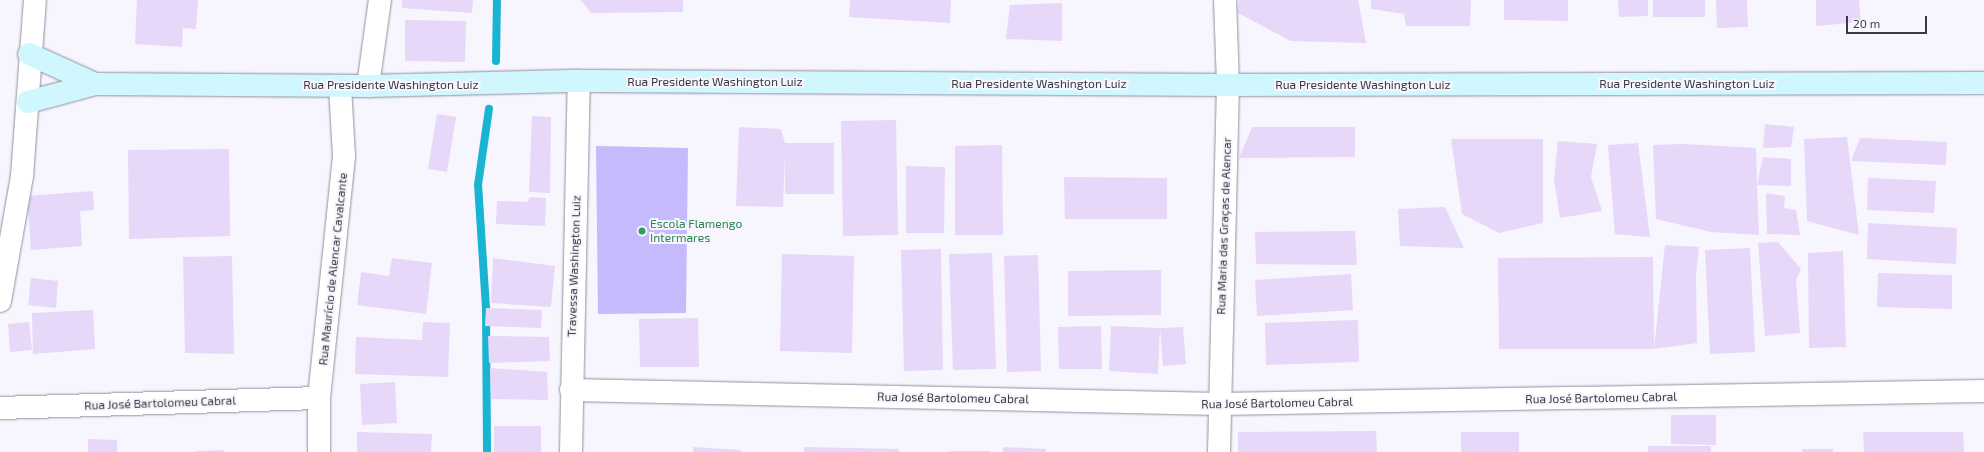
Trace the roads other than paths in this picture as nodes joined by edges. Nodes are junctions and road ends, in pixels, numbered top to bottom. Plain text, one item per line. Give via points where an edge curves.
1 (35, 0) edge
2 (380, 0) edge
3 (1225, 0) edge
4 (29, 54) junction
5 (579, 81) junction
6 (1984, 83) edge
7 (95, 84) junction
8 (1228, 85) junction
9 (340, 86) junction
10 (368, 86) junction
11 (28, 102) junction
12 (0, 301) edge
13 (571, 390) junction
14 (1984, 391) edge
15 (319, 398) junction
16 (1219, 404) junction
17 (0, 408) edge
18 (319, 452) edge
19 (571, 452) edge
20 (1219, 452) edge

1 - 4 street
2 - 10 street
3 - 8 street, Rua Maria das Graças de Alencar
4 - 7 main road, Rua Presidente Washington Luiz
4 - 11 street
5 - 8 main road, Rua Presidente Washington Luiz
5 - 10 main road, Rua Presidente Washington Luiz
5 - 13 street, Travessa Washington Luiz
6 - 8 main road, Rua Presidente Washington Luiz
7 - 9 main road, Rua Presidente Washington Luiz
7 - 11 main road, Rua Presidente Washington Luiz
8 - 16 street, Rua Maria das Graças de Alencar
9 - 10 main road, Rua Presidente Washington Luiz
9 - 15 street, Rua Maurício de Alencar Cavalcante via 344,156
11 - 12 street via 22,176
13 - 16 street, Rua José Bartolomeu Cabral
13 - 19 street, Travessa Washington Luiz
14 - 16 street, Rua José Bartolomeu Cabral
15 - 17 street, Rua José Bartolomeu Cabral
15 - 18 street, Rua Maurício de Alencar Cavalcante
16 - 20 street, Rua Maria das Graças de Alencar

